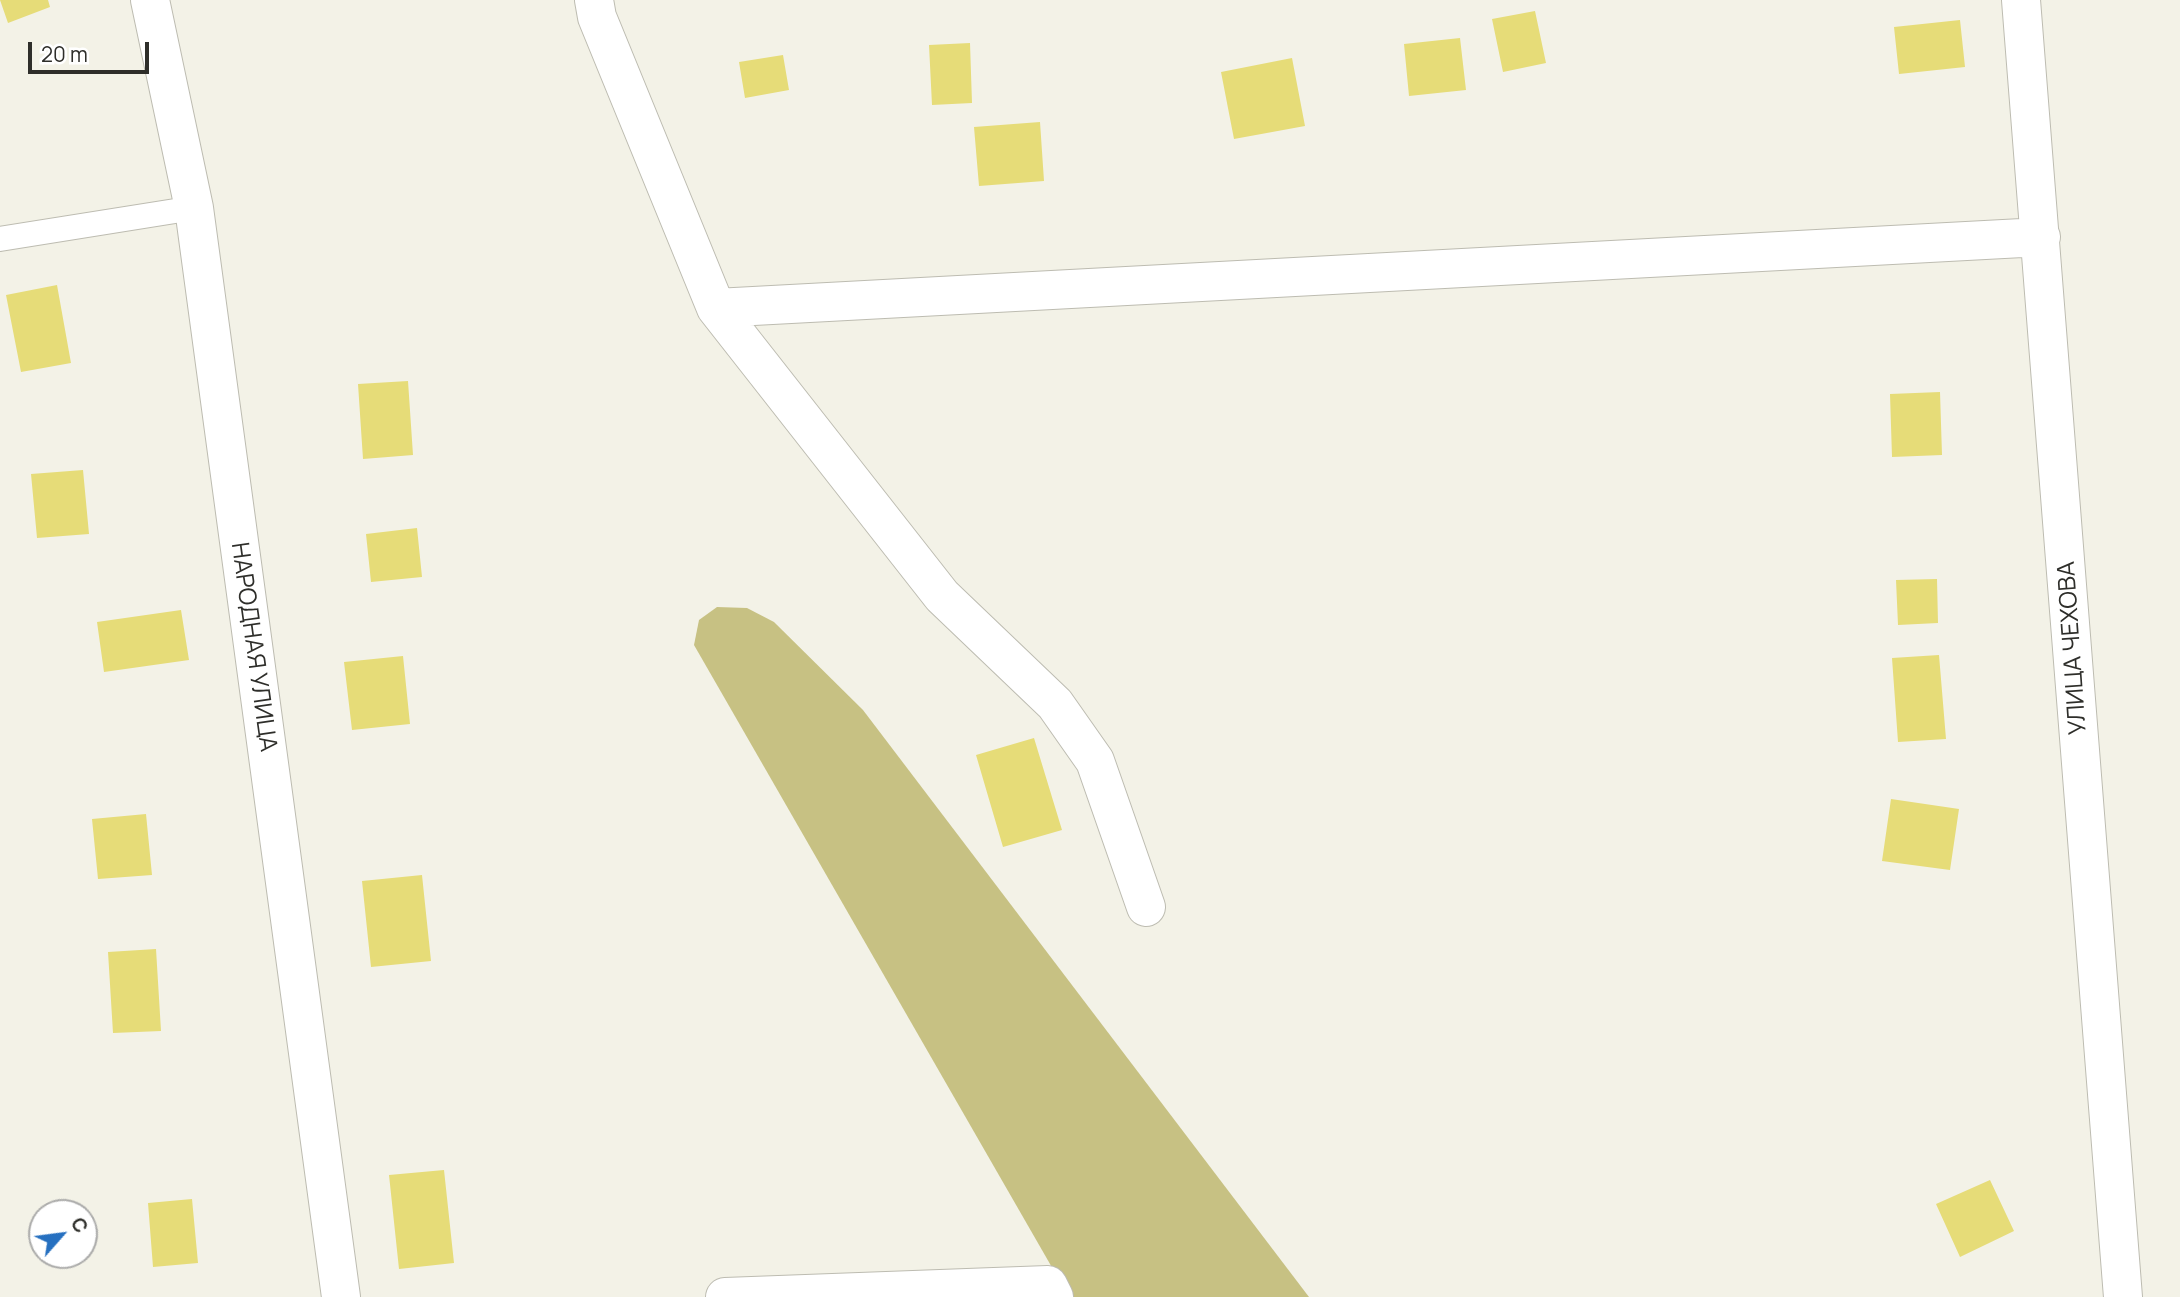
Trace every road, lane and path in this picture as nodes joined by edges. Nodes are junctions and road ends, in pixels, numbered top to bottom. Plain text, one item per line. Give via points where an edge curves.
1 (150, 0) edge
2 (594, 0) edge
3 (2021, 0) edge
4 (194, 208) junction
5 (2041, 237) junction
6 (0, 239) edge
7 (716, 308) junction
8 (1146, 906) dead end
9 (1051, 1291) edge
10 (341, 1297) edge
11 (725, 1297) edge
12 (2123, 1297) edge

1 - 4 street, НАРОДНАЯ УЛИЦА
2 - 7 street
3 - 5 street, УЛИЦА ЧЕХОВА
4 - 6 lane
4 - 10 street, НАРОДНАЯ УЛИЦА
5 - 7 street
5 - 12 street, УЛИЦА ЧЕХОВА
7 - 8 street via 942,596 1055,704 1095,761
9 - 11 street

